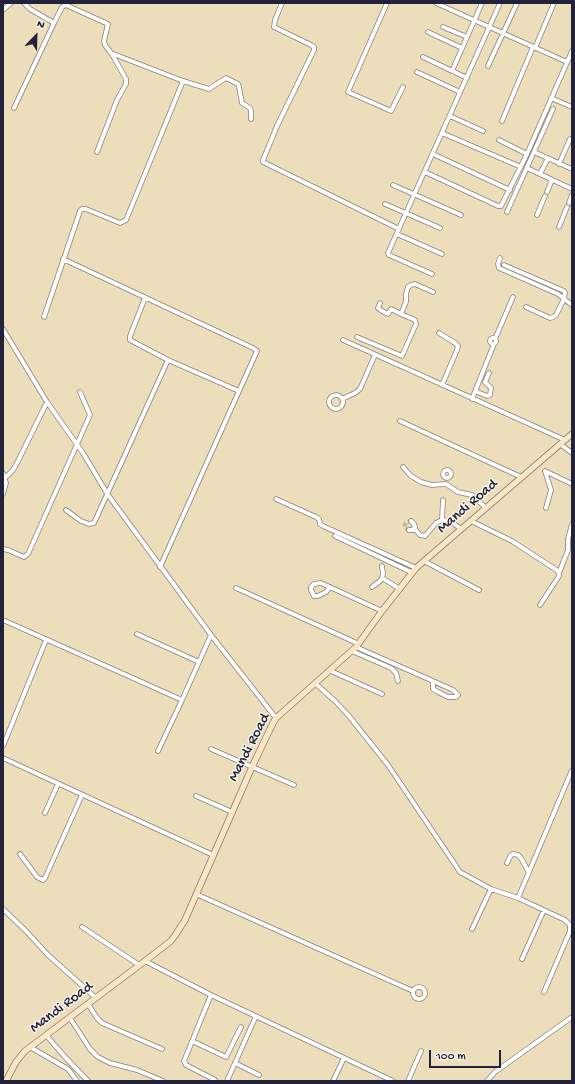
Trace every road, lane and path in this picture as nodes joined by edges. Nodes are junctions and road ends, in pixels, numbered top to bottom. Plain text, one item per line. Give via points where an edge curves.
1 (11, 3) edge
2 (24, 3) edge
3 (282, 3) edge
4 (387, 3) edge
5 (436, 3) edge
6 (482, 3) edge
7 (500, 3) edge
8 (517, 3) edge
9 (554, 3) edge
10 (3, 10) edge
11 (474, 21) junction
12 (54, 23) junction
13 (444, 27) dead end
14 (489, 28) junction
15 (428, 32) dead end
16 (503, 34) junction
17 (467, 37) junction
18 (462, 48) junction
19 (534, 48) junction
20 (572, 50) edge
21 (111, 53) junction
22 (423, 58) dead end
23 (567, 62) junction
24 (488, 66) dead end
25 (452, 71) junction
26 (417, 72) dead end
27 (467, 78) junction
28 (183, 82) junction
29 (403, 87) dead end
30 (460, 92) junction
31 (551, 98) junction
32 (572, 107) edge
33 (14, 108) dead end
34 (553, 109) dead end
35 (450, 116) junction
36 (251, 119) dead end
37 (502, 121) dead end
38 (483, 131) dead end
39 (442, 133) junction
40 (570, 139) dead end
41 (500, 140) dead end
42 (97, 152) dead end
43 (534, 152) junction
44 (433, 154) junction
45 (527, 154) junction
46 (548, 158) junction
47 (559, 164) junction
48 (521, 167) junction
49 (527, 168) junction
50 (572, 169) edge
51 (425, 172) junction
52 (540, 174) junction
53 (552, 180) junction
54 (393, 185) dead end
55 (572, 189) edge
56 (510, 190) junction
57 (415, 195) junction
58 (572, 195) edge
59 (569, 203) dead end
60 (385, 204) dead end
61 (567, 208) dead end
62 (507, 212) dead end
63 (406, 213) junction
64 (461, 215) dead end
65 (537, 215) dead end
66 (558, 227) dead end
67 (440, 228) dead end
68 (400, 229) junction
69 (397, 234) junction
70 (442, 254) dead end
71 (500, 258) dead end
72 (62, 259) junction
73 (504, 265) dead end
74 (432, 274) dead end
75 (433, 292) dead end
76 (513, 297) dead end
77 (145, 298) junction
78 (564, 299) junction
79 (380, 303) dead end
80 (572, 305) edge
81 (526, 307) dead end
82 (401, 314) junction
83 (44, 316) dead end
84 (3, 329) edge
85 (439, 333) dead end
86 (357, 337) dead end
87 (343, 340) dead end
88 (369, 342) junction
89 (365, 351) junction
90 (375, 355) junction
91 (168, 360) junction
92 (489, 373) dead end
93 (442, 385) junction
94 (239, 391) junction
95 (475, 391) junction
96 (80, 392) dead end
97 (342, 398) dead end
98 (472, 399) junction
99 (47, 402) junction
100 (400, 422) dead end
101 (572, 434) edge
102 (562, 442) junction
103 (77, 444) junction
104 (572, 453) edge
105 (403, 467) dead end
106 (3, 473) edge
107 (521, 477) junction
108 (5, 478) junction
109 (447, 478) dead end
110 (446, 484) junction
111 (572, 484) edge
112 (3, 494) edge
113 (108, 495) junction
114 (276, 499) dead end
115 (443, 500) dead end
116 (486, 508) junction
117 (546, 508) dead end
118 (66, 510) dead end
119 (442, 520) junction
120 (411, 521) dead end
121 (471, 521) junction
122 (572, 524) edge
123 (461, 529) junction
124 (335, 536) dead end
125 (3, 549) edge
126 (424, 561) junction
127 (382, 566) dead end
128 (160, 567) junction
129 (414, 570) junction
130 (559, 573) junction
131 (382, 578) junction
132 (372, 587) dead end
133 (236, 588) dead end
134 (330, 588) junction
135 (400, 589) junction
136 (479, 590) dead end
137 (540, 605) dead end
138 (382, 611) junction
139 (3, 620) edge
140 (138, 634) dead end
141 (211, 635) junction
142 (46, 640) junction
143 (356, 647) junction
144 (199, 662) junction
145 (331, 671) junction
146 (398, 681) dead end
147 (433, 681) junction
148 (316, 684) junction
149 (382, 694) dead end
150 (182, 700) junction
151 (276, 718) junction
152 (3, 746) edge
153 (211, 749) dead end
154 (158, 751) dead end
155 (3, 758) edge
156 (252, 768) junction
157 (572, 770) edge
158 (58, 784) junction
159 (294, 785) dead end
160 (82, 795) junction
161 (196, 796) dead end
162 (232, 812) junction
163 (45, 813) dead end
164 (20, 854) dead end
165 (213, 855) junction
166 (507, 863) dead end
167 (528, 871) junction
168 (491, 889) junction
169 (196, 894) junction
170 (518, 898) junction
171 (3, 904) edge
172 (4, 910) edge
173 (544, 910) junction
174 (82, 927) dead end
175 (472, 929) dead end
176 (522, 960) dead end
177 (145, 961) junction
178 (139, 965) junction
179 (413, 991) dead end
180 (544, 992) dead end
181 (211, 995) junction
182 (96, 998) junction
183 (88, 1004) junction
184 (256, 1016) junction
185 (572, 1017) edge
186 (70, 1018) junction
187 (241, 1027) dead end
188 (46, 1034) junction
189 (192, 1041) junction
190 (30, 1047) junction
191 (162, 1049) dead end
192 (421, 1051) dead end
193 (344, 1058) junction
194 (235, 1063) junction
195 (259, 1075) dead end
196 (216, 1080) dead end
197 (6, 1081) edge
198 (77, 1081) edge
199 (88, 1081) edge
200 (163, 1081) edge
201 (227, 1081) edge
202 (333, 1081) edge
203 (393, 1081) edge
204 (408, 1081) edge
205 (487, 1081) edge

1 - 10 street
2 - 12 street
3 - 68 street via 274,27 311,45 314,50 277,126 263,162
4 - 29 street via 348,92 391,111
5 - 11 street
6 - 11 street
7 - 14 street
8 - 16 street
9 - 19 street
11 - 14 street
11 - 17 street
12 - 21 street via 62,7 66,5 108,24 104,41
12 - 33 street
13 - 17 street
14 - 16 street
14 - 27 street
15 - 18 street
16 - 19 street
16 - 24 street
17 - 18 street
18 - 25 street
19 - 23 street
19 - 37 street
20 - 23 street
21 - 28 street
21 - 42 street via 126,79 126,84 117,100
22 - 25 street
23 - 31 street
25 - 27 street
26 - 30 street
27 - 30 street
28 - 36 street via 209,89 226,78 236,83 240,87 242,103 250,109
28 - 72 street via 125,222 86,209 81,210
30 - 35 street
31 - 32 street
31 - 45 street
34 - 43 street
35 - 38 street
35 - 39 street
39 - 44 street
39 - 48 street
40 - 47 street
41 - 45 street
43 - 46 street
43 - 49 street
44 - 51 street
44 - 56 street
45 - 48 street
46 - 47 street
46 - 52 street
47 - 50 street
48 - 56 street
49 - 52 street
49 - 62 street
51 - 56 street via 500,207
51 - 57 street
52 - 53 street
53 - 55 street
53 - 65 street
54 - 57 street
57 - 63 street
57 - 64 street
58 - 59 street
60 - 63 street
61 - 66 street
63 - 67 street
63 - 68 street
68 - 69 street
69 - 70 street
69 - 74 street via 389,255
71 - 78 street via 499,268
72 - 77 street
72 - 83 street
73 - 78 street via 564,291
75 - 82 street via 417,285 410,285
76 - 95 street
77 - 91 street via 130,339
77 - 94 street via 256,350
78 - 80 street
78 - 81 street via 556,315 550,318
79 - 82 street via 378,309 388,314 391,309
82 - 88 street via 415,320 416,324 402,356
84 - 99 street
85 - 93 street via 458,346
86 - 88 street
87 - 89 street
88 - 89 street
89 - 90 street
90 - 93 street
90 - 97 street via 359,391
91 - 94 street
91 - 113 street
92 - 95 street via 485,382 491,388 490,395
93 - 98 street
94 - 128 street
95 - 98 street
96 - 103 street via 90,414
98 - 102 street
99 - 103 street
99 - 108 street via 18,461
100 - 107 street
101 - 102 street, Mandi Road
102 - 104 street
102 - 107 street, Mandi Road
103 - 113 street
103 - 125 street via 28,555 24,557
105 - 110 street via 421,482 432,485
106 - 108 street
107 - 116 street, Mandi Road
108 - 112 street via 6,488
109 - 110 street
110 - 116 street via 458,492 472,495
111 - 117 street via 545,471 551,490
113 - 118 street via 92,524 81,521
113 - 128 street
114 - 129 street via 316,516 323,526
115 - 119 street
116 - 121 street, Mandi Road
119 - 120 street via 436,523 426,536 412,529 414,524
119 - 123 street via 450,521
121 - 123 street, Mandi Road
121 - 130 street via 518,545 545,561
122 - 130 street via 568,550
123 - 126 street, Mandi Road
124 - 129 street
126 - 129 street, Mandi Road
126 - 136 street
127 - 131 street
128 - 141 street
129 - 135 street, Mandi Road
130 - 137 street
131 - 132 street
131 - 135 street
133 - 143 street
134 - 134 street via 318,596 314,596 311,590 317,583
134 - 138 street
135 - 138 street, Mandi Road
138 - 143 street, Mandi Road
139 - 142 street
140 - 144 street
141 - 144 street
141 - 151 street
142 - 150 street
142 - 152 street
143 - 145 street, Mandi Road
143 - 146 street via 392,668
143 - 147 street
144 - 150 street
145 - 148 street, Mandi Road
145 - 149 street
147 - 147 street via 453,690 458,695 448,697 433,689
148 - 151 street, Mandi Road
148 - 168 street via 349,716 388,765 457,869
150 - 154 street
151 - 156 street, Mandi Road
153 - 156 street
155 - 158 street
156 - 159 street
156 - 162 street, Mandi Road
157 - 167 street
158 - 160 street
158 - 163 street
160 - 164 street via 43,880 37,877
160 - 165 street
161 - 162 street
162 - 165 street, Mandi Road
165 - 169 street, Mandi Road
166 - 167 street via 513,854 518,855
167 - 170 street
168 - 170 street
168 - 175 street
169 - 177 street, Mandi Road via 182,925 171,941
169 - 179 street
170 - 173 street
171 - 172 street
172 - 182 street via 48,955
173 - 176 street
173 - 180 street via 565,920 571,926
174 - 178 street
177 - 178 street, Mandi Road
177 - 181 street
178 - 182 street, Mandi Road
181 - 184 street
181 - 189 street
182 - 183 street, Mandi Road
183 - 186 street, Mandi Road
183 - 191 street via 102,1023
184 - 193 street
184 - 194 street
185 - 205 street via 495,1072
186 - 188 street, Mandi Road
186 - 200 street via 98,1057
187 - 189 street via 226,1057
188 - 190 street, Mandi Road
188 - 199 street
189 - 196 street via 184,1057 186,1065
190 - 197 street, Mandi Road via 16,1062
190 - 198 street via 68,1069
192 - 204 street
193 - 202 street
193 - 203 street
194 - 195 street
194 - 201 street

